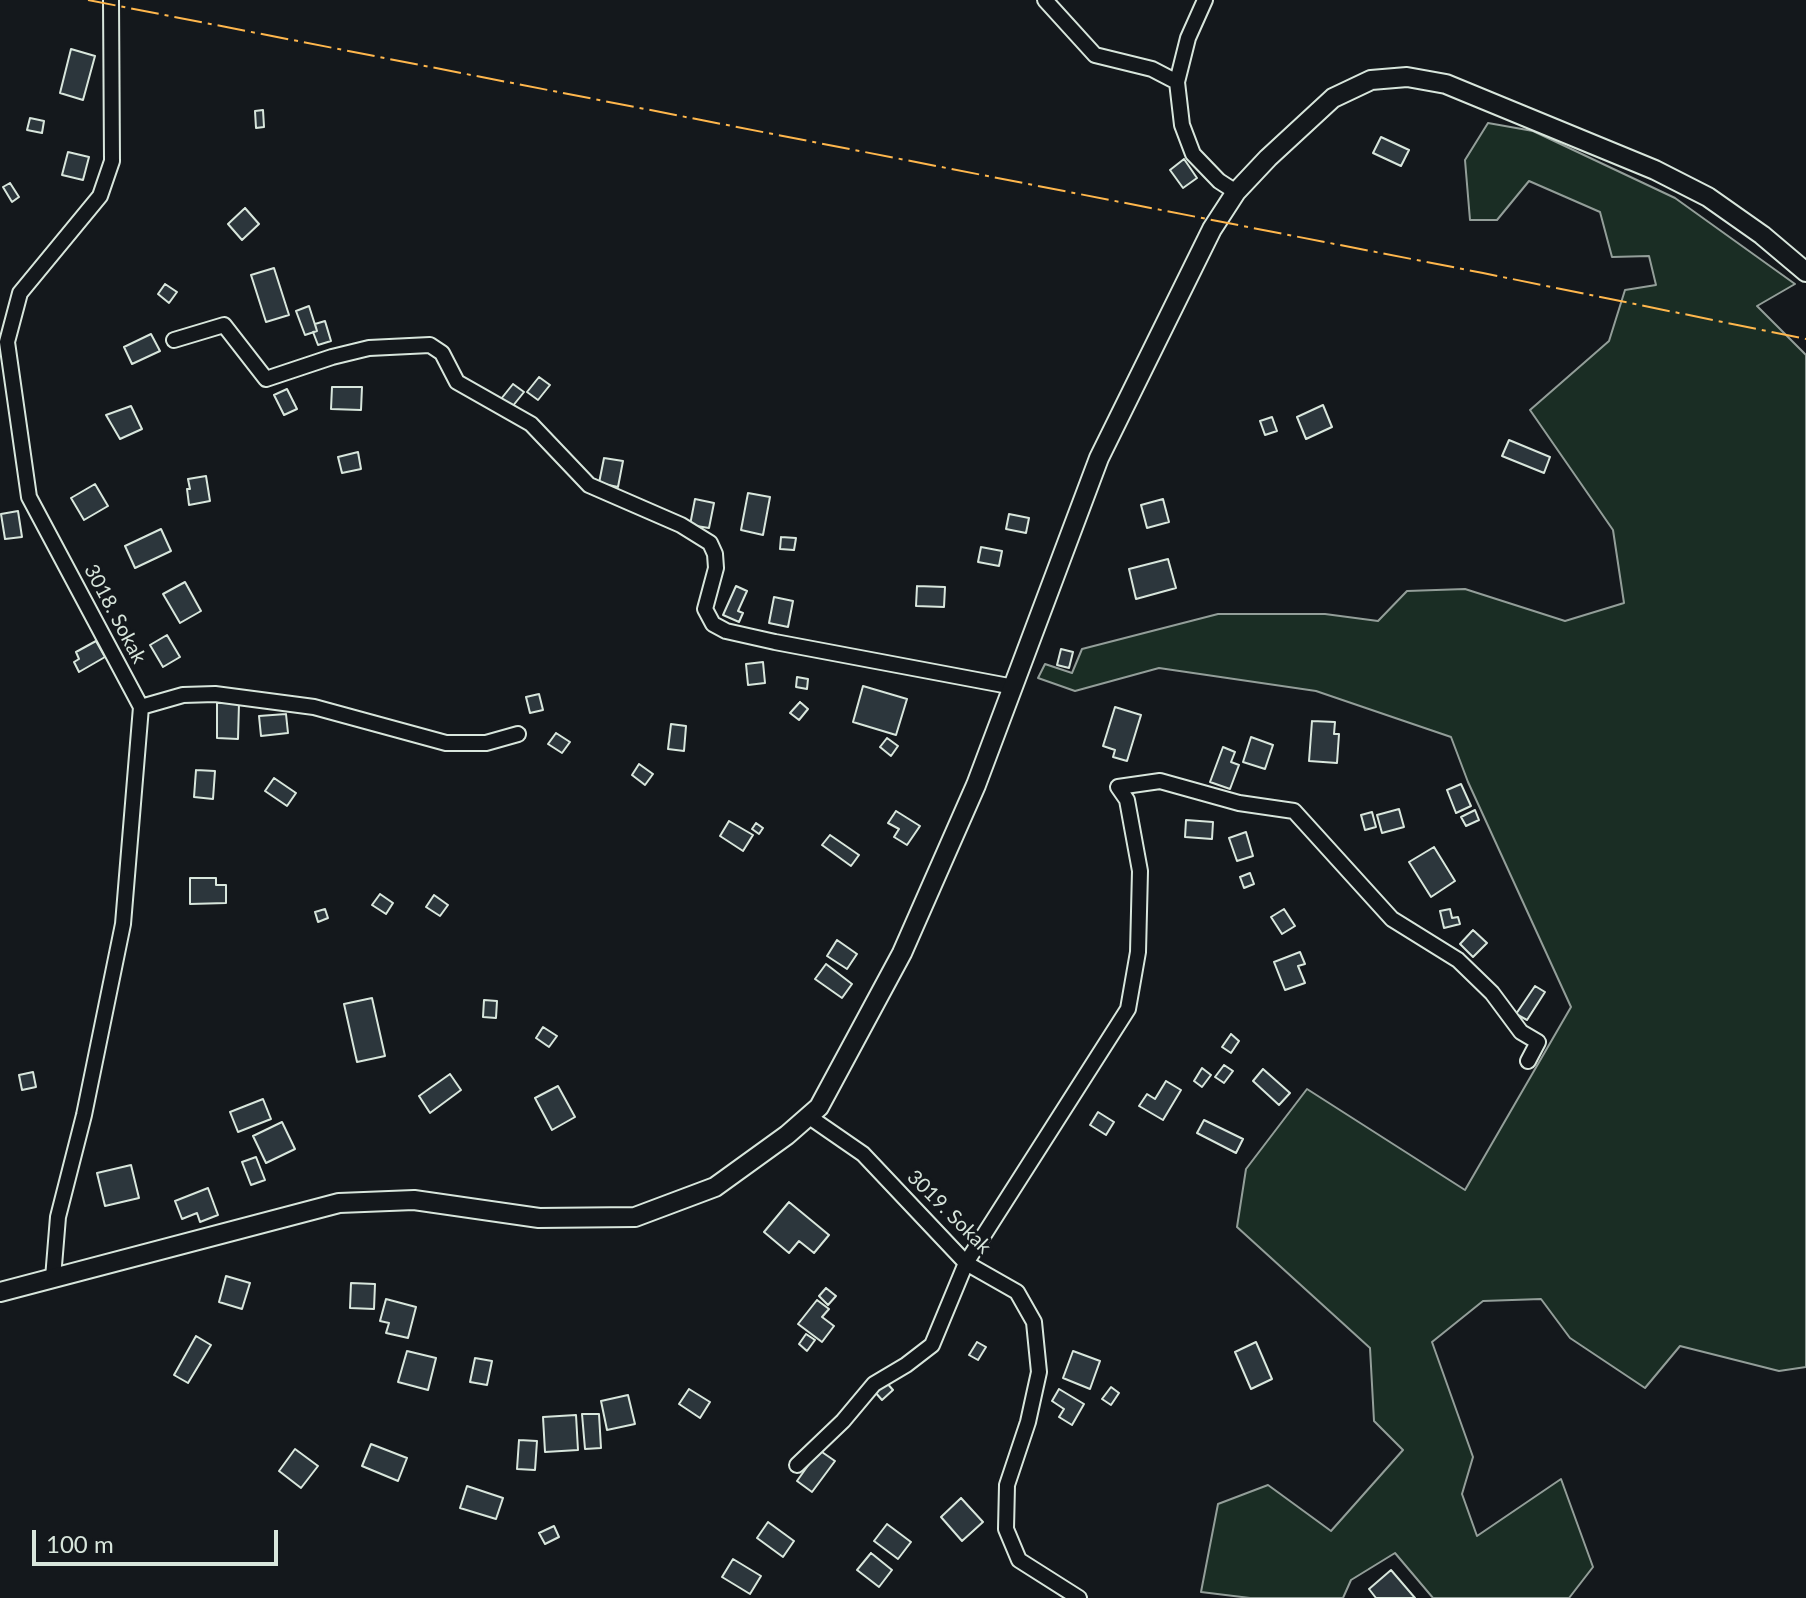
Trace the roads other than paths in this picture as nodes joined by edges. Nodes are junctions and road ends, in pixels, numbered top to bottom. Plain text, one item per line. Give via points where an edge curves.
1 (111, 0) edge
2 (1045, 0) edge
3 (1205, 0) edge
4 (1177, 82) junction
5 (1236, 192) junction
6 (1806, 272) edge
7 (174, 340) dead end
8 (1014, 687) junction
9 (141, 707) junction
10 (518, 734) dead end
11 (1528, 1061) dead end
12 (808, 1116) junction
13 (966, 1263) junction
14 (53, 1278) junction
15 (0, 1292) edge
16 (797, 1465) dead end
17 (1079, 1598) edge

1 - 9 street, 3018. Sokak via 112,161 100,196 20,293 7,342 29,497
2 - 4 street via 1095,55 1152,69
3 - 4 street
4 - 5 street via 1182,125 1193,154
5 - 6 street via 1333,98 1371,80 1407,77 1446,84 1655,170 1708,197
5 - 8 street via 1212,229 1099,458
7 - 8 street via 224,325 266,379 369,348 430,345 442,353 457,382 531,424 589,485 710,543 716,568 705,609 713,624 775,642
8 - 12 street via 902,953 819,1107
9 - 10 street via 183,695 215,694 314,707 446,743 486,743
9 - 14 street via 123,924 58,1217
11 - 13 street via 1538,1042 1521,1032 1458,960 1392,919 1294,811 1239,803 1160,781 1118,787 1127,800 1140,871 1138,952 1128,1009
12 - 13 street, 3019. Sokak via 863,1154
12 - 14 street via 715,1187 635,1217 539,1218 414,1200 339,1203
13 - 16 street via 932,1345 874,1384
13 - 17 street, 3019. Sokak via 1017,1292 1034,1322 1039,1372 1007,1485 1006,1529 1019,1560
14 - 15 street

